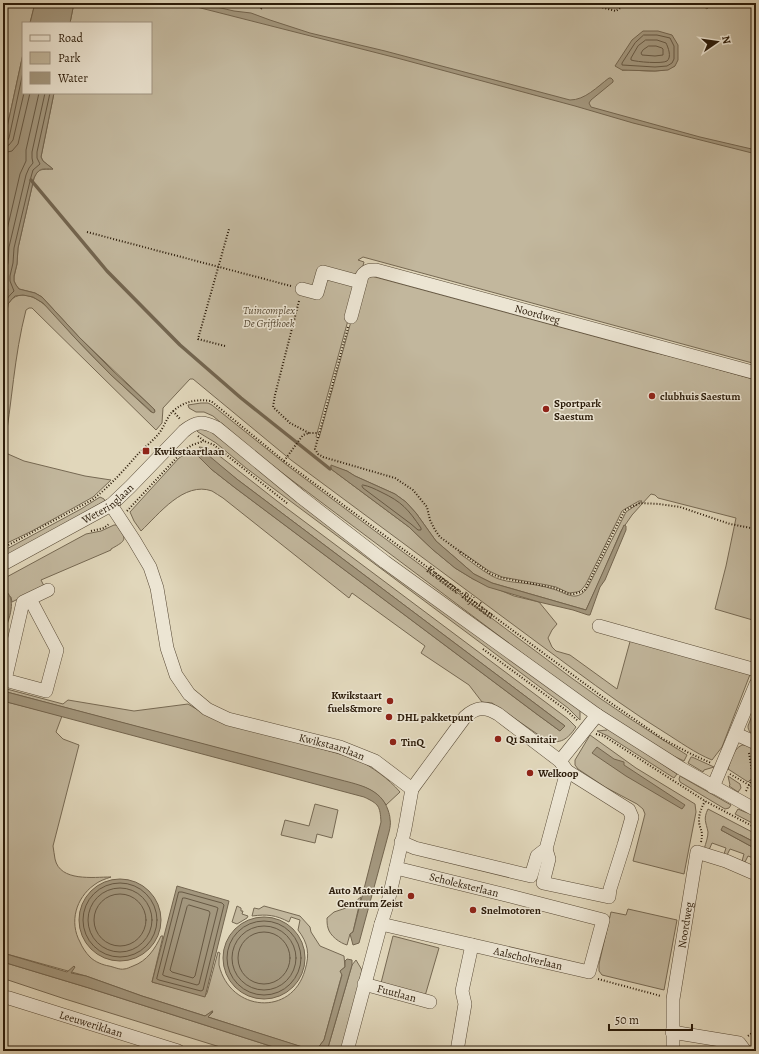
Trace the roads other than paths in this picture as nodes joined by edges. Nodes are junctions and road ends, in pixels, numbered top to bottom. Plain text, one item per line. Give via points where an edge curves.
1 (360, 282) junction
2 (302, 289) road end
3 (351, 317) road end
4 (756, 373) edge
5 (197, 423) joint
6 (111, 505) junction
7 (3, 564) edge
8 (48, 590) dead end
9 (30, 599) junction
10 (599, 626) dead end
11 (756, 670) edge
12 (756, 684) edge
13 (597, 715) junction
14 (746, 739) edge
15 (563, 766) junction
16 (713, 786) junction
17 (412, 789) junction
18 (756, 810) edge
19 (401, 842) junction
20 (546, 849) junction
21 (396, 868) junction
22 (756, 874) edge
23 (380, 924) junction
24 (472, 945) junction
25 (590, 972) joint
26 (364, 984) junction
27 (3, 997) edge
28 (430, 1002) dead end
29 (672, 1032) junction
30 (178, 1051) edge
31 (347, 1051) edge
32 (456, 1051) edge
33 (673, 1051) edge
34 (745, 1051) edge

1 - 2 street via 323,272 317,293
1 - 3 street
1 - 4 street, Noordweg via 364,272 376,270
5 - 6 street, Weteringlaan via 188,427
5 - 13 street, Kromme-Rijnlaan via 203,422 216,428 385,562
6 - 7 street, Weteringlaan
6 - 17 street, Kwikstaartlaan via 150,567 157,588 167,648 176,675 189,694 208,709 228,719 340,747 375,761
8 - 9 street
9 - 9 street via 57,650 46,691 5,680 23,602
10 - 11 street
12 - 14 street
13 - 15 street
13 - 16 street, Kromme-Rijnlaan
14 - 16 street via 721,768
15 - 17 street via 492,710 476,709 465,717
15 - 20 street
15 - 20 street via 629,810 632,817 609,897 543,883 549,859
16 - 18 street, Kromme-Rijnlaan
17 - 19 street
19 - 20 street via 415,848 531,876 537,856
19 - 21 street
21 - 23 street
21 - 25 street, Scholeksterlaan via 603,920
22 - 29 street, Noordweg via 697,852 673,999
23 - 24 street, Aalscholverlaan
23 - 26 street
24 - 25 street, Aalscholverlaan
24 - 32 street via 462,991 465,1004
26 - 28 street, Fuutlaan
26 - 31 street
27 - 30 street, Leeuweriklaan
29 - 33 street, Noordweg
29 - 34 street via 739,1043

